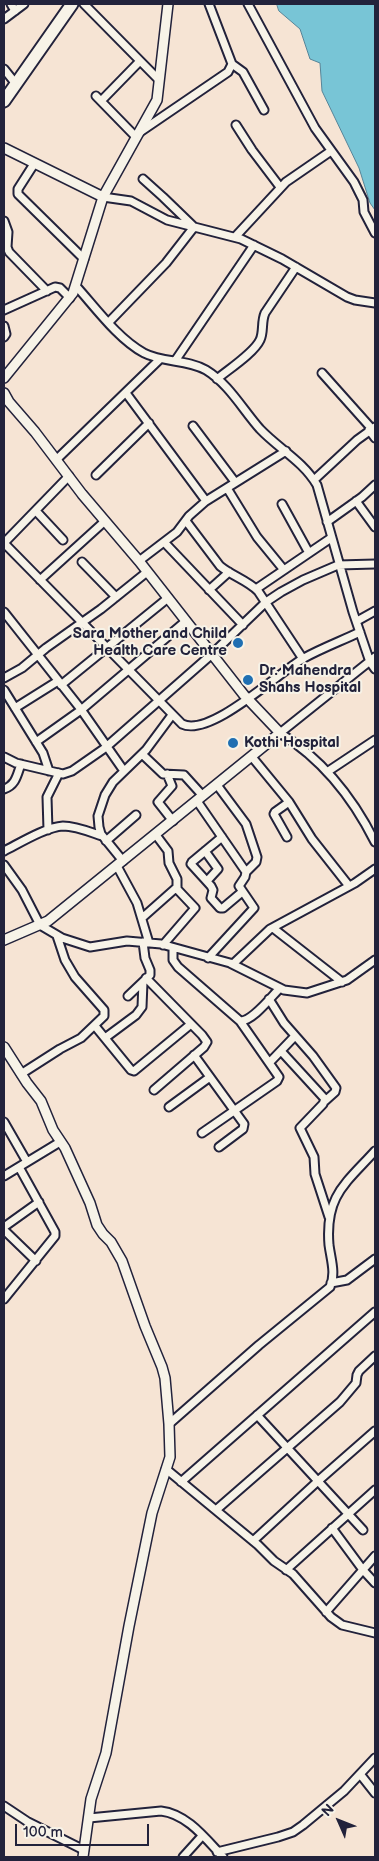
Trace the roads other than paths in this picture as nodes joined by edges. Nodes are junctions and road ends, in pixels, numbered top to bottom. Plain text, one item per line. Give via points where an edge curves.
1 (24, 4) edge
2 (72, 4) edge
3 (84, 4) edge
4 (209, 4) edge
5 (248, 4) edge
6 (166, 5) edge
7 (13, 7) edge
8 (4, 19) edge
9 (140, 61) junction
10 (232, 64) junction
11 (4, 70) edge
12 (159, 80) junction
13 (16, 84) junction
14 (4, 101) edge
15 (264, 110) dead end
16 (236, 125) dead end
17 (137, 135) junction
18 (4, 148) edge
19 (331, 150) junction
20 (34, 164) junction
21 (143, 179) dead end
22 (280, 187) junction
23 (103, 197) junction
24 (4, 221) edge
25 (194, 227) junction
26 (375, 233) edge
27 (235, 237) junction
28 (254, 245) junction
29 (84, 259) junction
30 (296, 268) junction
31 (76, 286) junction
32 (47, 291) junction
33 (70, 298) junction
34 (375, 302) edge
35 (4, 310) edge
36 (109, 322) junction
37 (4, 326) edge
38 (4, 337) edge
39 (160, 358) junction
40 (175, 361) junction
41 (322, 373) dead end
42 (4, 378) edge
43 (217, 379) junction
44 (4, 393) edge
45 (126, 393) junction
46 (149, 423) junction
47 (193, 426) dead end
48 (372, 428) edge
49 (375, 438) edge
50 (286, 452) junction
51 (56, 460) junction
52 (96, 475) dead end
53 (69, 476) junction
54 (314, 480) junction
55 (235, 482) junction
56 (375, 485) edge
57 (227, 488) junction
58 (206, 500) junction
59 (356, 501) junction
60 (282, 504) dead end
61 (36, 510) junction
62 (105, 521) junction
63 (186, 521) junction
64 (327, 522) junction
65 (375, 528) edge
66 (331, 538) junction
67 (63, 540) dead end
68 (164, 542) junction
69 (308, 553) junction
70 (139, 561) junction
71 (82, 562) dead end
72 (375, 564) edge
73 (338, 565) junction
74 (284, 570) junction
75 (147, 572) junction
76 (229, 572) junction
77 (40, 580) junction
78 (256, 589) junction
79 (209, 590) junction
80 (116, 597) junction
81 (168, 598) junction
82 (266, 602) junction
83 (375, 611) edge
84 (4, 612) edge
85 (186, 621) junction
86 (356, 621) junction
87 (82, 622) junction
88 (242, 625) junction
89 (360, 632) junction
90 (107, 648) junction
91 (212, 654) junction
92 (37, 655) junction
93 (303, 659) junction
94 (373, 659) edge
95 (375, 669) edge
96 (129, 670) junction
97 (4, 678) edge
98 (59, 683) junction
99 (4, 690) edge
100 (248, 699) junction
101 (158, 701) junction
102 (15, 708) junction
103 (81, 710) junction
104 (172, 714) junction
105 (280, 733) junction
106 (375, 740) edge
107 (36, 742) junction
108 (108, 746) junction
109 (142, 754) junction
110 (4, 757) edge
111 (252, 757) junction
112 (21, 764) junction
113 (49, 771) junction
114 (124, 771) junction
115 (326, 772) junction
116 (59, 773) junction
117 (167, 774) junction
118 (218, 785) junction
119 (4, 789) edge
120 (200, 799) junction
121 (289, 802) junction
122 (136, 815) dead end
123 (173, 821) junction
124 (48, 830) junction
125 (156, 834) junction
126 (374, 836) edge
127 (287, 837) dead end
128 (104, 838) junction
129 (222, 838) junction
130 (4, 851) edge
131 (205, 851) junction
132 (120, 864) junction
133 (4, 865) edge
134 (375, 869) edge
135 (246, 872) junction
136 (207, 881) junction
137 (349, 886) junction
138 (176, 887) junction
139 (242, 892) junction
140 (142, 918) junction
141 (40, 925) junction
142 (273, 928) junction
143 (58, 936) junction
144 (4, 940) edge
145 (146, 943) junction
146 (163, 945) junction
147 (173, 948) junction
148 (208, 958) junction
149 (375, 960) edge
150 (233, 964) junction
151 (144, 980) junction
152 (342, 982) junction
153 (280, 988) junction
154 (128, 996) dead end
155 (269, 999) junction
156 (240, 1021) junction
157 (191, 1024) junction
158 (95, 1026) junction
159 (295, 1036) junction
160 (105, 1038) junction
161 (4, 1047) edge
162 (281, 1051) junction
163 (194, 1055) junction
164 (270, 1062) junction
165 (21, 1074) junction
166 (210, 1077) junction
167 (154, 1090) dead end
168 (325, 1101) junction
169 (169, 1107) dead end
170 (234, 1110) junction
171 (4, 1122) edge
172 (202, 1133) dead end
173 (60, 1142) junction
174 (219, 1147) dead end
175 (375, 1151) edge
176 (27, 1162) junction
177 (19, 1167) junction
178 (4, 1176) edge
179 (39, 1202) junction
180 (330, 1219) junction
181 (4, 1229) edge
182 (375, 1259) edge
183 (36, 1260) junction
184 (331, 1283) junction
185 (4, 1285) edge
186 (10, 1291) junction
187 (4, 1299) edge
188 (375, 1312) edge
189 (375, 1356) edge
190 (257, 1415) junction
191 (169, 1424) junction
192 (375, 1431) edge
193 (288, 1449) junction
194 (166, 1469) junction
195 (318, 1481) junction
196 (181, 1482) junction
197 (375, 1490) edge
198 (216, 1510) junction
199 (348, 1514) junction
200 (332, 1528) junction
201 (363, 1530) dead end
202 (253, 1541) junction
203 (375, 1556) edge
204 (286, 1570) junction
205 (363, 1570) junction
206 (375, 1583) edge
207 (326, 1612) junction
208 (375, 1633) edge
209 (375, 1758) edge
210 (360, 1774) junction
211 (375, 1793) edge
212 (4, 1806) edge
213 (89, 1818) junction
214 (202, 1836) junction
215 (85, 1854) edge
216 (220, 1854) edge
217 (183, 1857) edge

1 - 7 street
2 - 13 main road
3 - 9 street
4 - 10 street
5 - 19 street via 314,128
6 - 12 street
7 - 8 street
9 - 12 street
9 - 17 street via 98,99
10 - 15 street via 243,72
10 - 17 street via 228,72
11 - 13 street
12 - 17 street via 157,100
13 - 14 main road
16 - 22 street
17 - 23 street
18 - 20 street
19 - 22 street
19 - 26 street via 354,182
20 - 23 street
20 - 29 street via 18,194
21 - 25 street
22 - 27 street
23 - 25 street via 132,201 158,216
23 - 29 street
24 - 32 street via 9,252
25 - 27 street
25 - 36 street via 166,263
27 - 28 street
28 - 30 street
28 - 40 street
29 - 31 street
30 - 34 street via 347,297
30 - 43 street via 265,313 257,345
31 - 33 street
31 - 36 street
32 - 33 street via 58,287
32 - 35 street
33 - 42 street
36 - 39 street via 130,344 143,353
37 - 38 street
39 - 40 street
39 - 45 street
40 - 43 street via 207,370
41 - 48 street
43 - 50 street via 262,431
44 - 51 street
45 - 46 street
45 - 51 street
46 - 52 street
46 - 58 street
47 - 55 street
48 - 49 street
48 - 54 street
50 - 54 street
50 - 55 street
51 - 53 street
53 - 61 street
53 - 62 street
54 - 64 street
55 - 57 street
56 - 59 street
57 - 58 street
57 - 74 street via 257,537
58 - 63 street
59 - 64 street
59 - 65 street
60 - 69 street
61 - 67 street
61 - 77 street via 4,543
62 - 70 street
62 - 77 street
63 - 68 street
63 - 76 street
64 - 66 street
66 - 69 street
66 - 73 street
68 - 70 street
68 - 79 street
69 - 74 street
70 - 75 street
71 - 80 street
72 - 73 street
73 - 82 street via 298,582
73 - 86 street
74 - 78 street
75 - 80 street
75 - 81 street
76 - 78 street
76 - 79 street
77 - 87 street
78 - 82 street
79 - 88 street
80 - 87 street
81 - 85 street
81 - 90 street
82 - 88 street
82 - 93 street
83 - 86 street
84 - 92 street
85 - 91 street
85 - 96 street
86 - 89 street
87 - 90 street
87 - 92 street
88 - 91 street
89 - 93 street
89 - 94 street
90 - 96 street
90 - 98 street
91 - 100 street
91 - 101 street
92 - 97 street
92 - 98 street
93 - 100 street
94 - 95 street
94 - 105 street
96 - 101 street
96 - 103 street
98 - 102 street
98 - 103 street
99 - 102 street
100 - 104 street via 195,726 182,724
100 - 105 street
101 - 104 street
101 - 108 street
102 - 107 street
103 - 107 street
103 - 108 street
104 - 109 street
105 - 111 street
105 - 115 street via 299,744
106 - 115 street
107 - 113 street
108 - 114 street
108 - 116 street via 72,771
109 - 114 street
109 - 117 street via 161,773
110 - 112 street
111 - 118 street
111 - 121 street
112 - 113 street
112 - 119 street via 16,780
113 - 116 street
114 - 128 street via 112,782 98,816 98,827
115 - 126 street via 343,789
116 - 124 street via 47,797
117 - 120 street via 184,775
117 - 123 street via 172,786 158,802
118 - 120 street
118 - 135 street via 246,824 257,857
120 - 123 street
120 - 129 street
121 - 127 street via 274,814
121 - 137 street via 312,839
122 - 128 street
123 - 125 street
124 - 128 street via 73,827
124 - 130 street
125 - 132 street
125 - 138 street via 168,851 169,864 177,879
128 - 132 street
129 - 131 street
129 - 135 street
131 - 136 street via 218,869
131 - 136 street via 191,863
132 - 140 street
132 - 141 street
133 - 141 street via 22,890
134 - 137 street
135 - 139 street via 239,886
136 - 139 street via 213,890 211,898 220,908
137 - 142 street
138 - 140 street
138 - 146 street via 195,908
139 - 148 street via 253,906 253,911
140 - 145 street
141 - 143 street
141 - 144 street
142 - 150 street
142 - 152 street
143 - 145 street via 90,947 127,941
143 - 158 street via 65,960 75,977 104,1010 104,1016
145 - 146 street
145 - 151 street via 145,958 150,972
146 - 147 street
147 - 148 street
147 - 156 street via 173,960 178,967
148 - 150 street
149 - 152 street
150 - 153 street
151 - 154 street
151 - 157 street
151 - 160 street via 142,1007
152 - 153 street via 307,994
153 - 155 street
155 - 156 street via 246,1021
155 - 159 street
156 - 164 street
157 - 160 street via 134,1071
157 - 163 street via 206,1042
158 - 160 street
158 - 165 street
159 - 162 street
159 - 168 street via 336,1088
161 - 165 street
162 - 164 street
162 - 168 street
163 - 166 street
163 - 167 street
164 - 170 street via 279,1079
165 - 173 street via 42,1101
166 - 169 street
166 - 170 street
168 - 180 street via 301,1126 314,1157 315,1174
170 - 172 street
170 - 174 street via 244,1126
171 - 176 street
173 - 176 street
173 - 191 street via 90,1203 97,1225 122,1262 162,1366
175 - 180 street via 340,1189 331,1208
176 - 177 street
177 - 178 street
177 - 179 street
179 - 181 street
179 - 183 street via 55,1236
180 - 184 street via 329,1243 334,1276
181 - 183 street
182 - 184 street via 347,1280
183 - 186 street
184 - 191 street via 324,1293
185 - 186 street
186 - 187 street
188 - 190 street
189 - 193 street via 359,1371 354,1388
190 - 193 street
190 - 196 street
191 - 194 street via 170,1457
192 - 195 street
193 - 195 street
193 - 198 street
194 - 196 street
194 - 213 street via 152,1512 106,1753 91,1799
195 - 199 street
195 - 202 street
196 - 198 street
197 - 199 street
198 - 202 street
199 - 200 street
199 - 201 street
200 - 204 street
200 - 205 street
202 - 204 street
203 - 205 street
204 - 207 street
205 - 206 street
205 - 207 street
207 - 208 street via 342,1625
209 - 210 street
210 - 211 street
210 - 216 street via 293,1832
212 - 215 street
213 - 214 street via 172,1812
213 - 215 street
214 - 216 street
214 - 217 street

